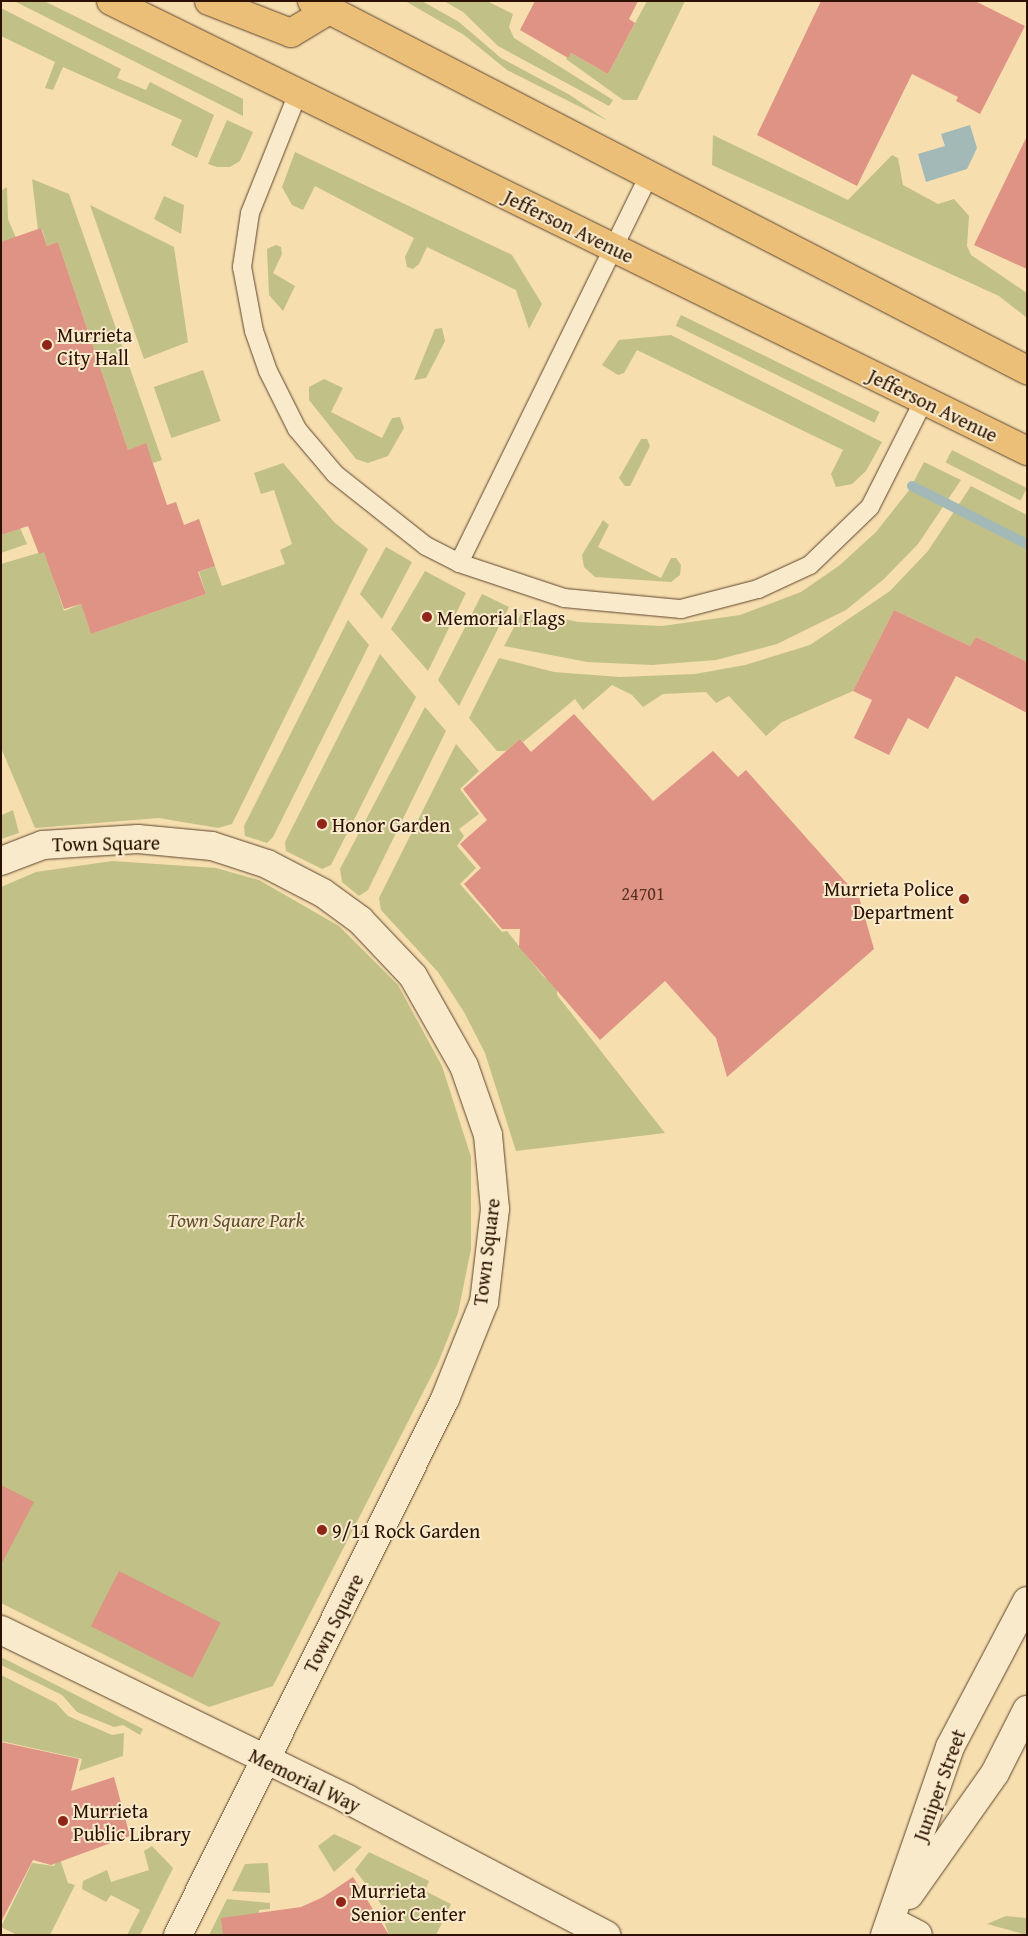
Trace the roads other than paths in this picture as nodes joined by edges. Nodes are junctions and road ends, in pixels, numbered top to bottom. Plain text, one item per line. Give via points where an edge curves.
1 (112, 1) edge
2 (209, 1) edge
3 (320, 6) edge
4 (298, 93) junction
5 (648, 177) junction
6 (613, 248) junction
7 (1027, 370) edge
8 (924, 400) junction
9 (1027, 451) edge
10 (459, 563) junction
11 (1, 861) edge
12 (1027, 1601) edge
13 (1, 1630) edge
14 (1027, 1710) edge
15 (265, 1760) junction
16 (888, 1928) edge
17 (178, 1935) edge
18 (606, 1935) edge
19 (918, 1935) edge

1 - 4 main road, Jefferson Avenue
2 - 3 main road via 291,33
3 - 5 main road
4 - 6 main road, Jefferson Avenue
4 - 10 lane via 250,213 242,267 254,331 268,371 296,429 335,474 426,546
5 - 6 lane
5 - 7 main road
6 - 8 main road, Jefferson Avenue
6 - 10 lane
8 - 9 main road, Jefferson Avenue
8 - 10 lane via 870,507 810,565 758,589 680,609 564,598
11 - 15 street, Town Square via 43,845 138,839 202,845 267,864 323,893 360,920 413,976 464,1066 488,1135 495,1209 484,1302 445,1399
12 - 16 street, Juniper Street via 950,1747
13 - 15 street, Memorial Way
14 - 16 street, Juniper Street via 995,1773
15 - 17 street, Town Square
15 - 18 street, Memorial Way
16 - 19 street

